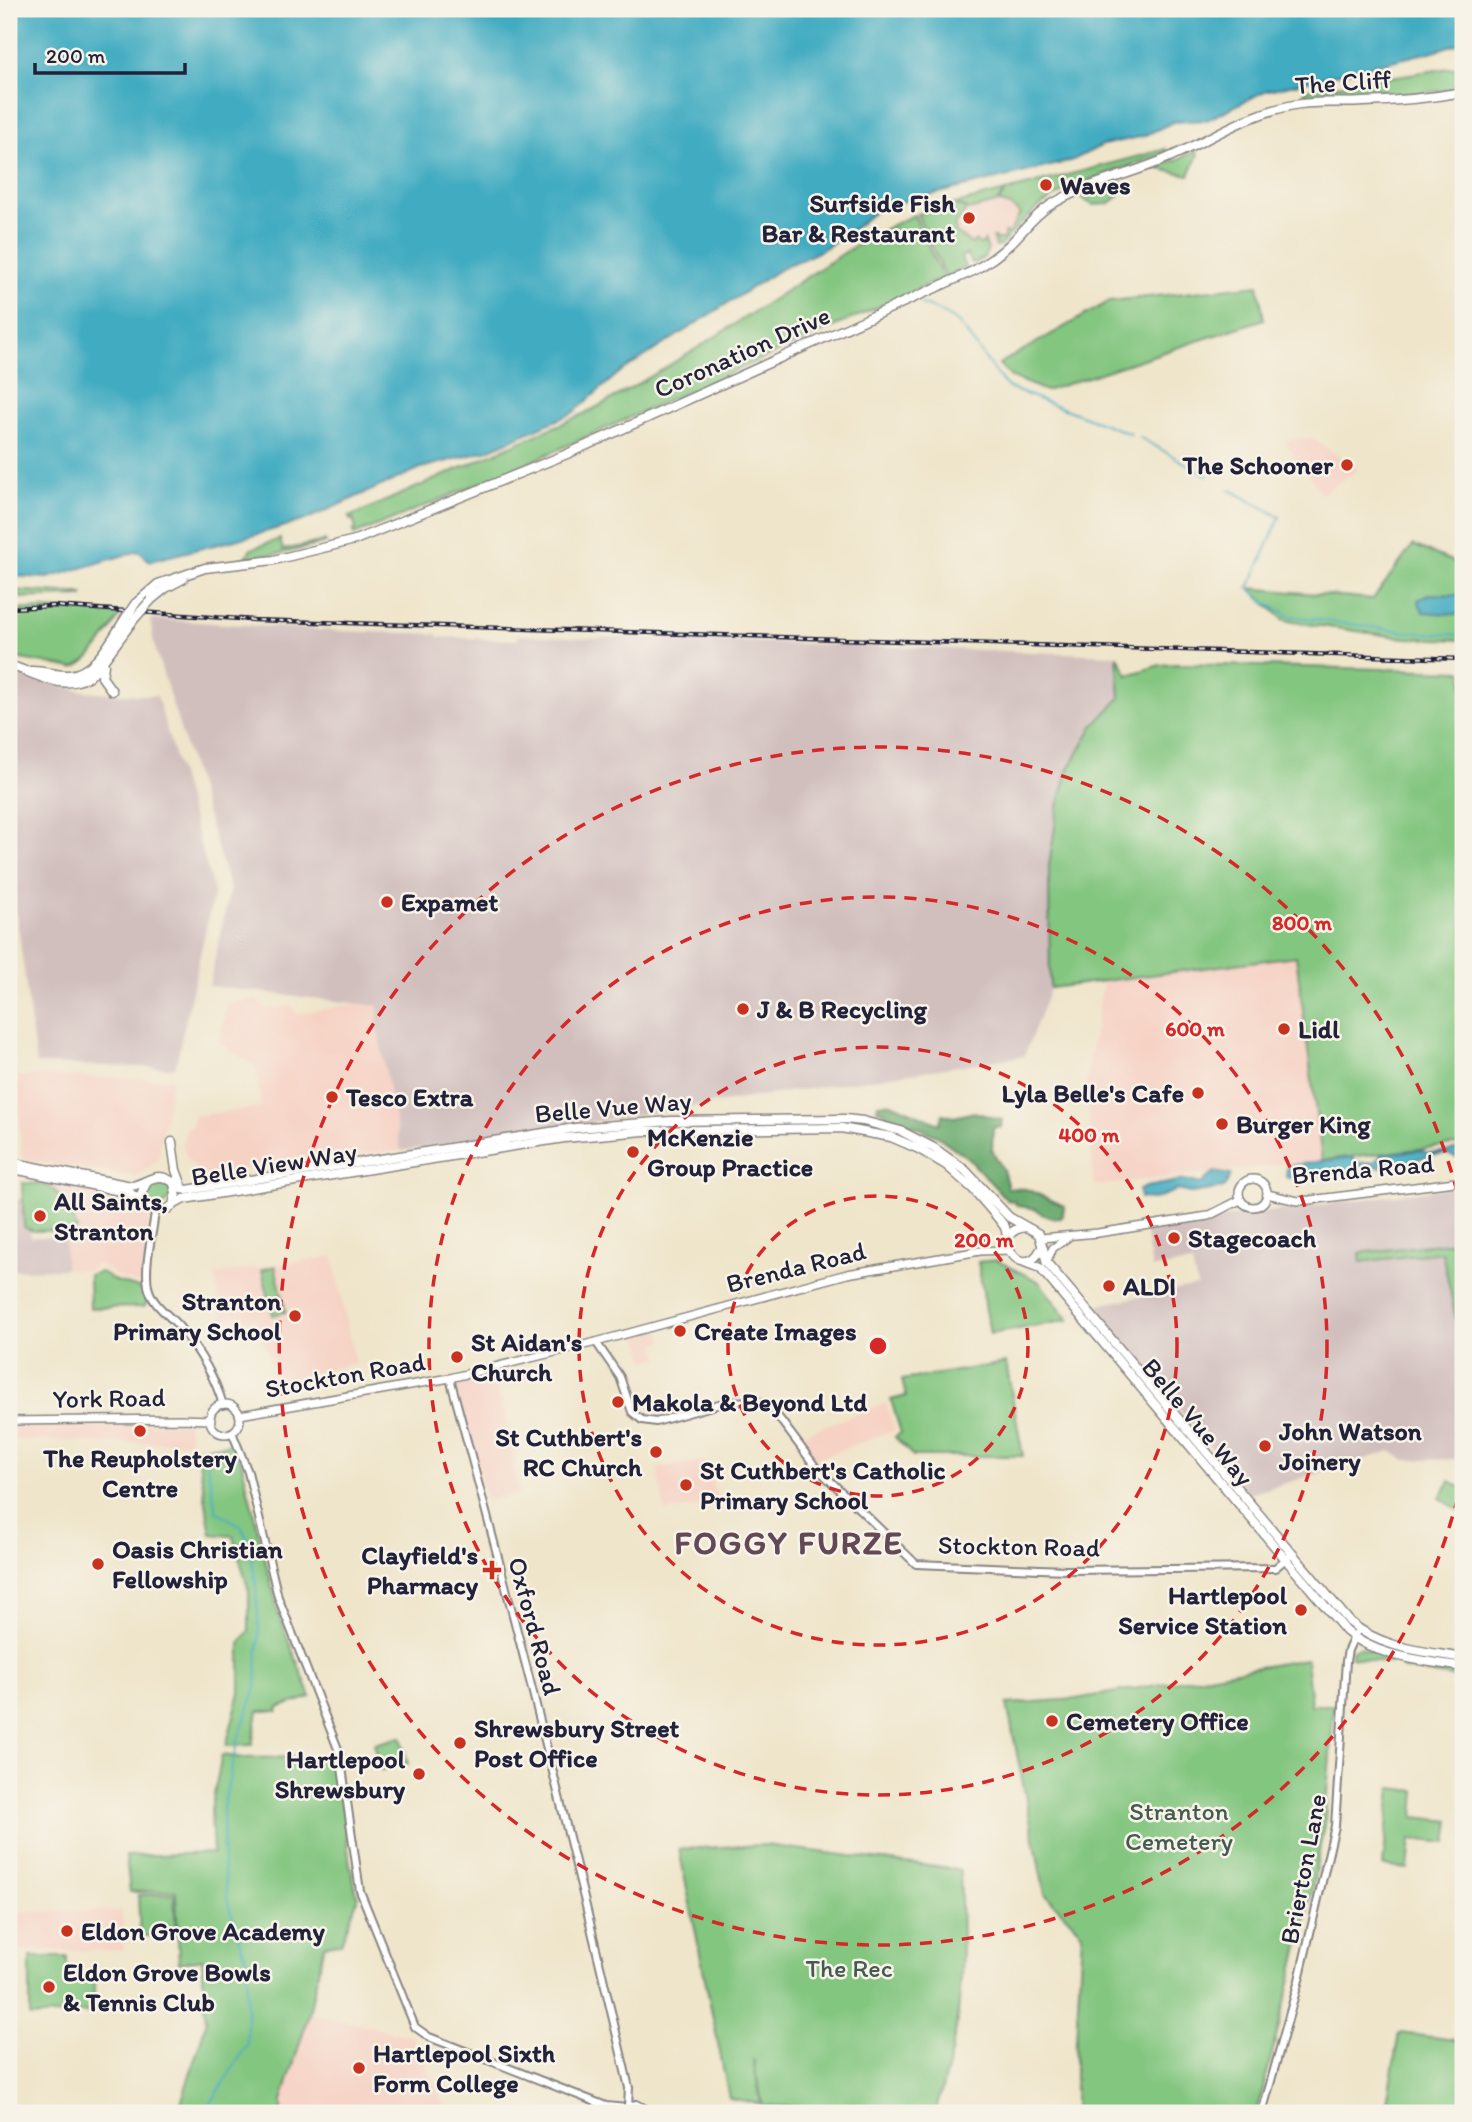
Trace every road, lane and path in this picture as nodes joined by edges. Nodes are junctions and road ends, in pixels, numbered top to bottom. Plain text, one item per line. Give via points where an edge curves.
1 (1463, 92) edge
2 (1228, 127) joint
3 (206, 570) junction
4 (131, 617) junction
5 (107, 659) junction
6 (9, 666) edge
7 (27, 671) junction
8 (112, 691) dead end
9 (172, 1142) dead end
10 (9, 1162) edge
11 (382, 1167) joint
12 (9, 1168) edge
13 (1463, 1181) edge
14 (147, 1182) junction
15 (174, 1184) junction
16 (183, 1189) junction
17 (1267, 1194) junction
18 (1240, 1200) junction
19 (143, 1202) junction
20 (173, 1205) junction
21 (155, 1211) junction
22 (1026, 1227) junction
23 (1071, 1236) junction
24 (1041, 1238) junction
25 (1008, 1240) junction
26 (1041, 1249) junction
27 (1009, 1250) junction
28 (1022, 1261) junction
29 (1046, 1262) junction
30 (596, 1342) junction
31 (450, 1378) junction
32 (223, 1405) junction
33 (240, 1415) junction
34 (211, 1420) junction
35 (9, 1421) edge
36 (232, 1432) junction
37 (1289, 1557) junction
38 (1356, 1633) junction
39 (1463, 1658) edge
40 (1463, 1667) edge
41 (629, 2088) junction
42 (606, 2106) junction
43 (625, 2109) edge
44 (644, 2110) edge
45 (615, 2113) edge
46 (1262, 2113) edge

1 - 2 main road, The Cliff via 1374,102 1304,103
2 - 3 main road, Coronation Drive via 1172,156 1052,204 995,257 973,271 592,442 355,540
3 - 4 main road, bridge via 175,583
3 - 4 main road, bridge via 158,584 135,604
4 - 5 main road
4 - 7 main road via 86,669 69,675
5 - 7 main road via 90,677 75,682 46,680
5 - 8 main road via 102,677
6 - 7 main road
9 - 16 main road
10 - 14 main road via 131,1186
11 - 20 main road, Belle View Way via 184,1199
11 - 25 main road, Belle Vue Way via 613,1133 855,1129 905,1142 946,1165 993,1212
12 - 19 main road via 130,1193
13 - 17 main road, Brenda Road via 1298,1201
14 - 15 main road via 159,1177
14 - 19 main road
15 - 16 main road
15 - 20 main road
16 - 22 main road, Belle Vue Way via 575,1128 834,1118 880,1125 925,1143 965,1170 1005,1214
17 - 18 main road via 1255,1207
17 - 18 main road via 1261,1181 1250,1179 1240,1186
18 - 23 main road via 1208,1216
19 - 21 main road
20 - 21 main road
21 - 32 street via 148,1266 150,1292 197,1349
22 - 24 main road
22 - 25 main road via 1015,1230
23 - 24 main road
23 - 29 main road via 1051,1250
24 - 26 main road
25 - 27 main road
26 - 28 main road via 1034,1258
26 - 29 main road
27 - 28 main road
27 - 30 main road, Brenda Road via 847,1273
28 - 37 main road, Belle Vue Way via 1040,1268
29 - 37 main road
30 - 31 main road, Stockton Road
30 - 37 street, Stockton Road via 615,1367 632,1412 642,1420 656,1422 726,1402 758,1401 770,1406 815,1466 916,1564 1066,1570 1275,1568
31 - 33 main road, Stockton Road
31 - 41 street, Oxford Road
32 - 33 main road
32 - 34 main road via 212,1412
33 - 36 main road
34 - 35 main road, York Road
34 - 36 main road via 218,1432
36 - 42 street via 248,1472 278,1597 340,1754 360,1891 415,2027
37 - 38 main road
37 - 38 main road, Belle Vue Way via 1335,1618
38 - 39 main road
38 - 40 main road via 1371,1647
38 - 46 street, Brierton Lane via 1346,1661 1335,1826
41 - 43 street, Oxford Road
41 - 44 street, Oxford Road
42 - 43 street
42 - 45 street
43 - 44 street via 636,2104

